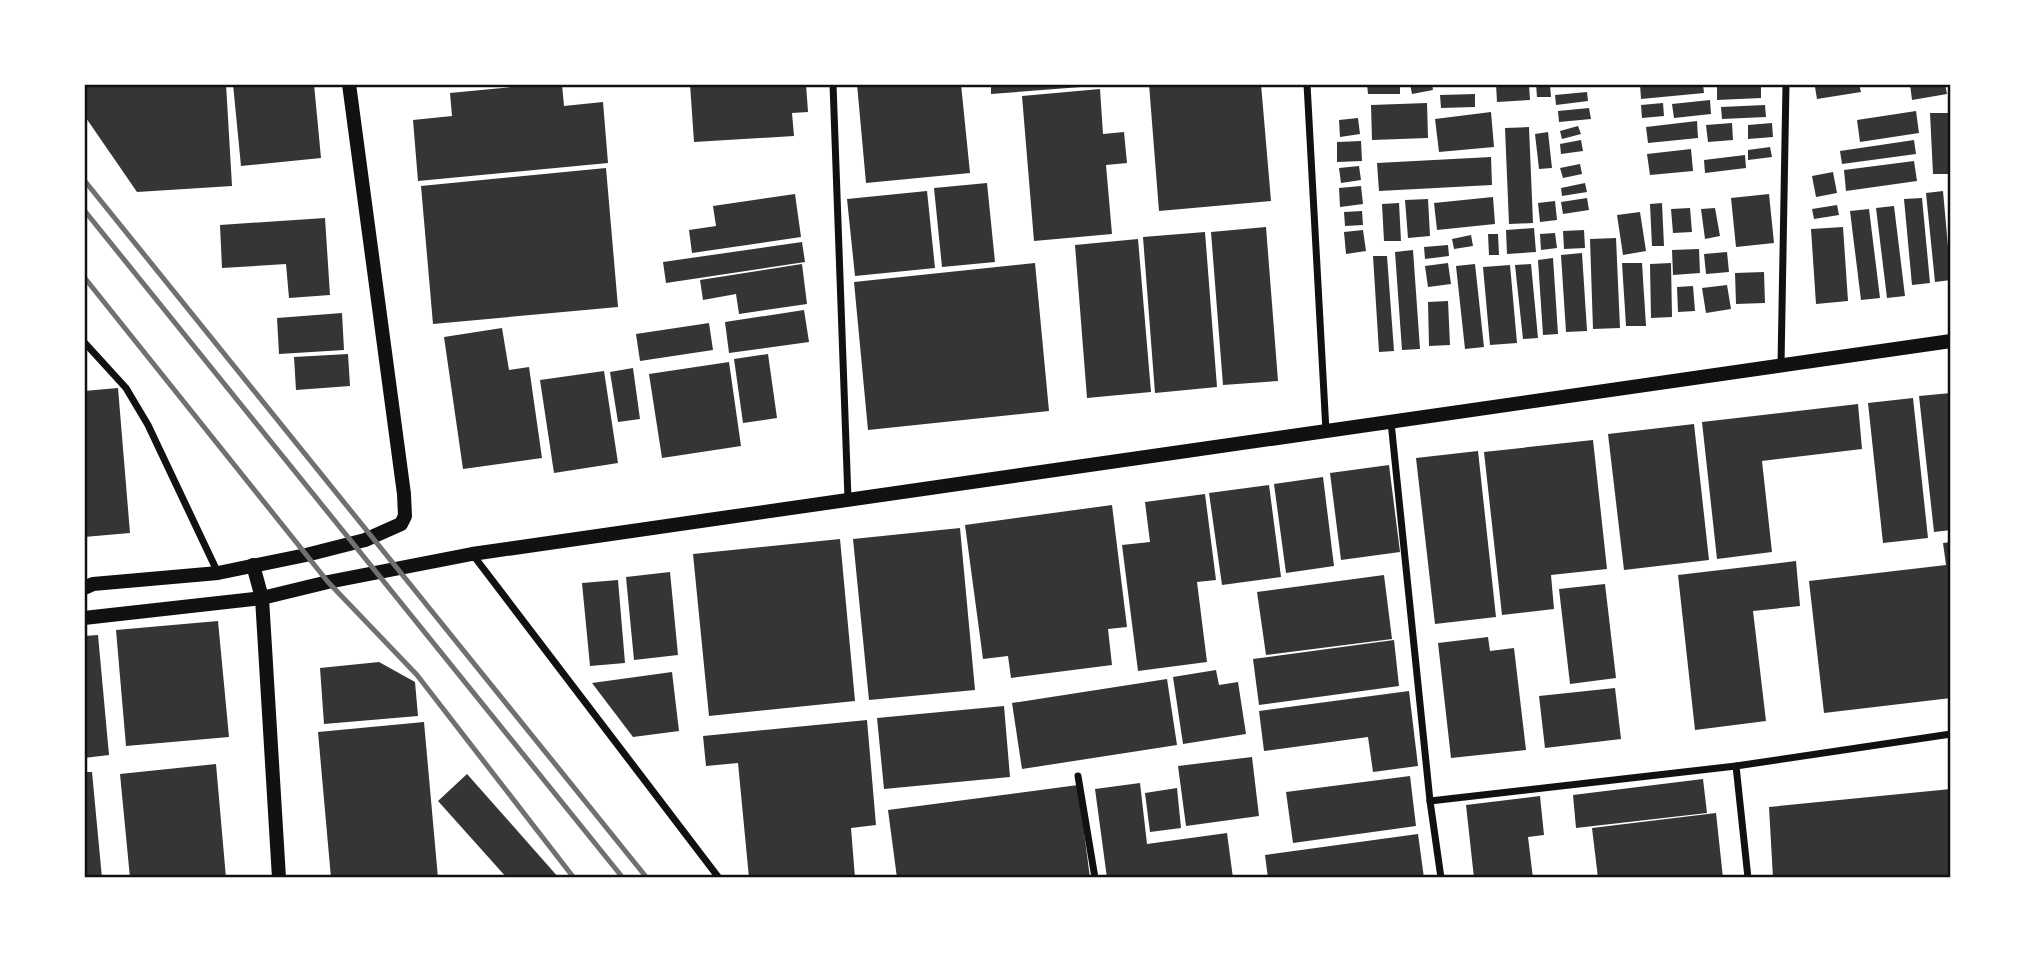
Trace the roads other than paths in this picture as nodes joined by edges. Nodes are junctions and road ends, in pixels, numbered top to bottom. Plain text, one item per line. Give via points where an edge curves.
1 (349, 84) edge
2 (833, 84) edge
3 (1307, 84) edge
4 (1786, 84) edge
5 (1951, 341) edge
6 (84, 342) edge
7 (1781, 365) junction
8 (1391, 421) junction
9 (1326, 431) junction
10 (848, 500) junction
11 (472, 554) junction
12 (253, 565) junction
13 (218, 573) junction
14 (84, 588) edge
15 (262, 598) junction
16 (84, 618) edge
17 (1951, 734) edge
18 (1736, 766) junction
19 (1078, 776) dead end
20 (1430, 801) junction
21 (279, 878) edge
22 (719, 878) edge
23 (1095, 878) edge
24 (1441, 878) edge
25 (1748, 878) edge

1 - 12 main road via 405,516 401,524 365,540
2 - 10 street
3 - 9 street
4 - 7 street
5 - 7 main road
6 - 13 street via 126,388 148,425
7 - 8 main road
8 - 9 main road
8 - 20 street
9 - 10 main road
10 - 11 main road
11 - 15 main road
11 - 22 street
12 - 13 main road
12 - 15 main road
13 - 14 main road
15 - 16 main road
15 - 21 main road
17 - 18 street
18 - 20 street
18 - 25 street
19 - 23 street
20 - 24 street

